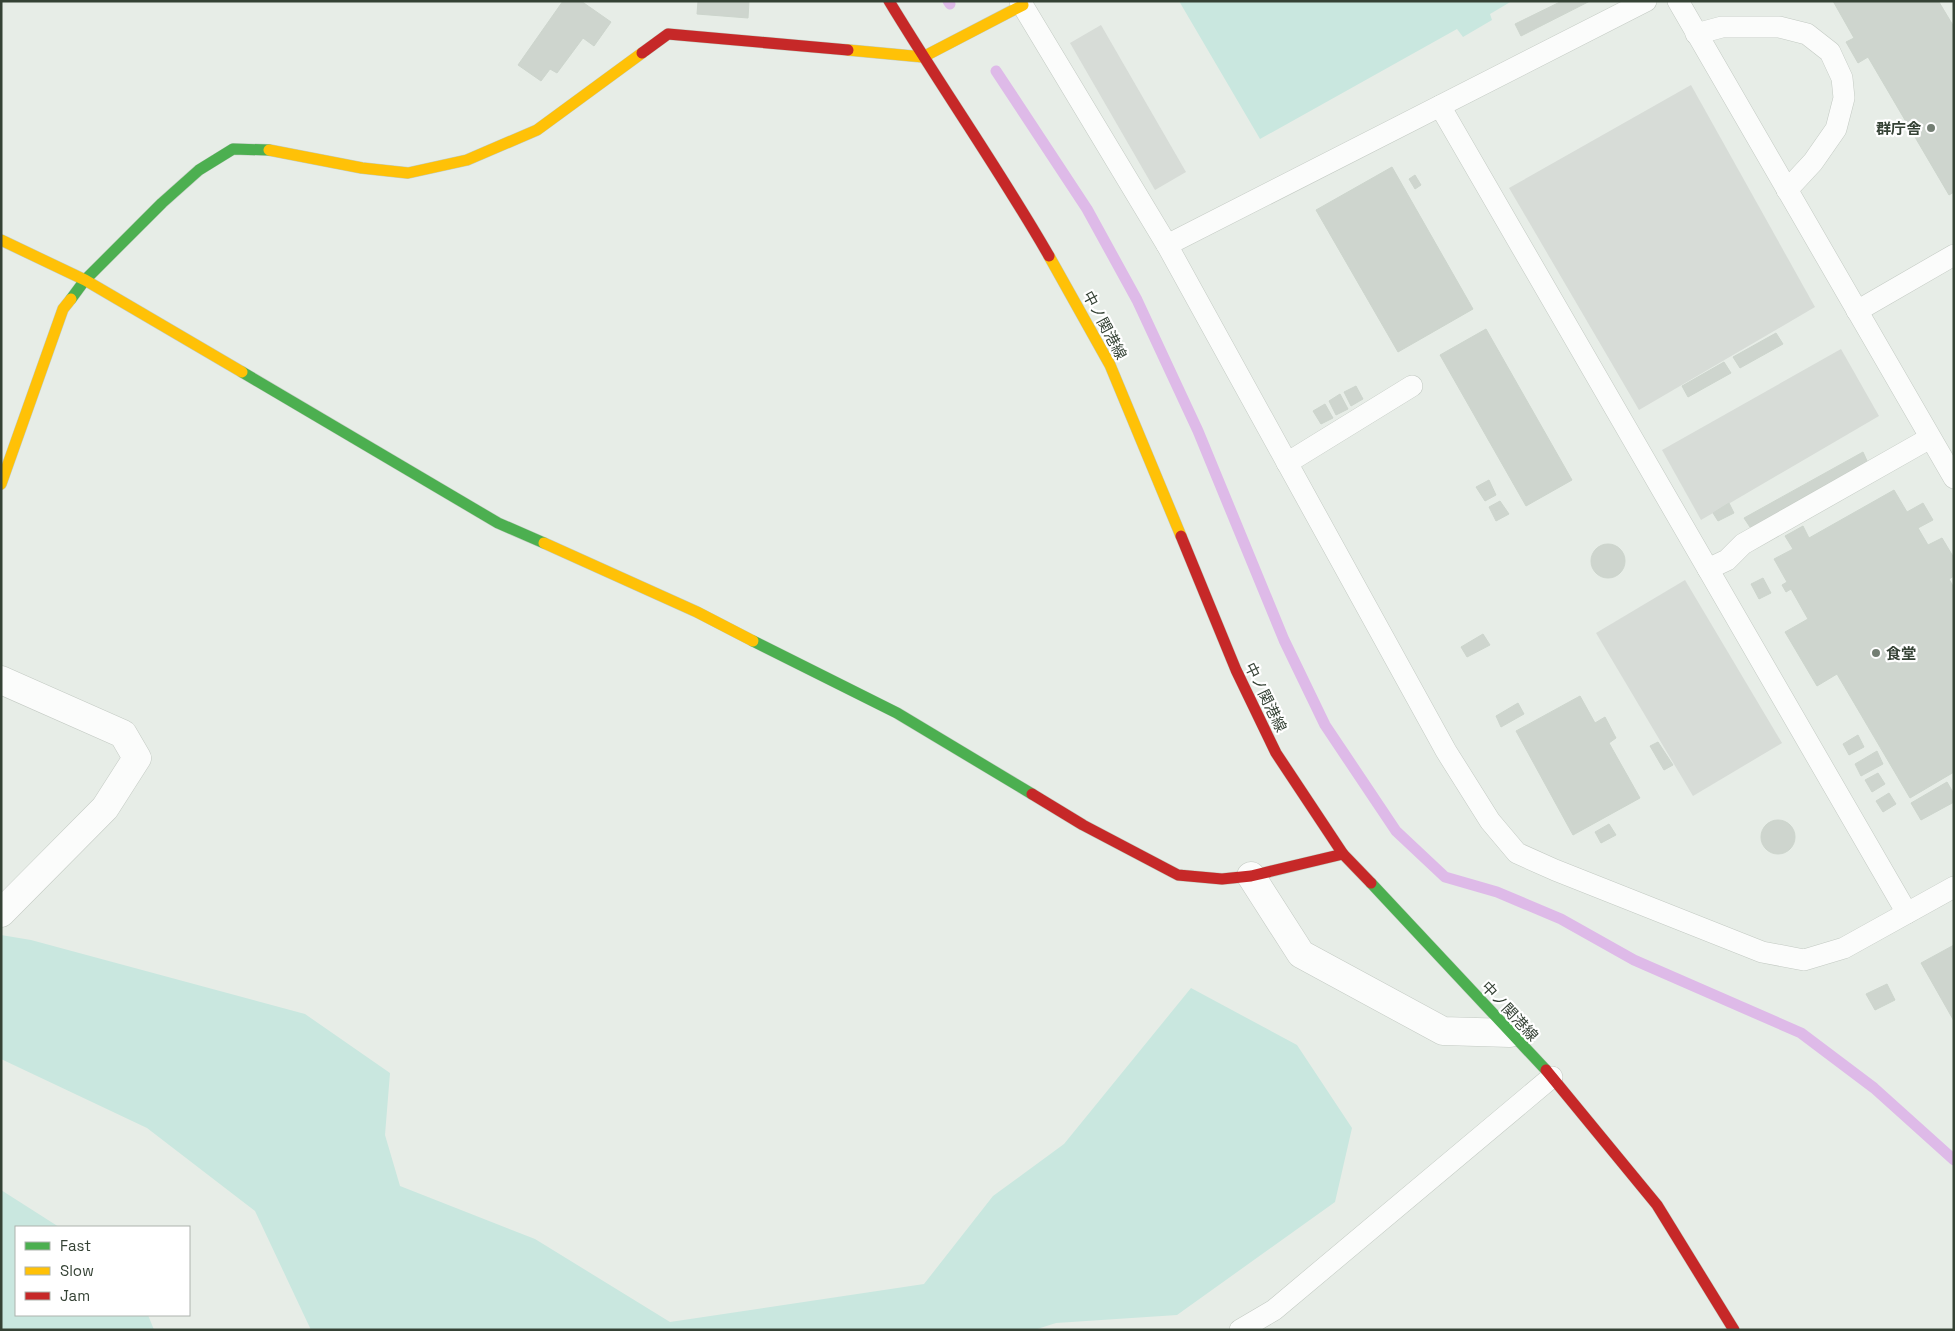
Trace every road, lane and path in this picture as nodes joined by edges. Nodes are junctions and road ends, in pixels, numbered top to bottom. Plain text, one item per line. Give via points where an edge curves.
1 (889, 1) edge
2 (1646, 1) edge
3 (1678, 1) edge
4 (1024, 3) edge
5 (1696, 34) junction
6 (922, 57) junction
7 (1440, 106) junction
8 (1787, 190) junction
9 (1, 240) edge
10 (1167, 245) junction
11 (1954, 255) edge
12 (84, 280) junction
13 (1857, 311) junction
14 (1412, 386) dead end
15 (1930, 438) junction
16 (1287, 464) junction
17 (1954, 478) edge
18 (1, 484) edge
19 (1708, 569) junction
20 (1, 680) edge
21 (1343, 854) junction
22 (1250, 876) junction
23 (1954, 887) edge
24 (1, 913) edge
25 (1907, 913) junction
26 (1510, 1033) junction
27 (1552, 1077) junction
28 (1240, 1330) edge
29 (1734, 1330) edge

1 - 6 street, 中ノ関港線
2 - 7 lane
3 - 5 lane
4 - 6 street
4 - 10 lane
5 - 8 lane
5 - 8 lane via 1722,27 1780,27 1807,34 1830,52 1842,78 1844,98 1836,129 1813,162
6 - 12 street via 668,34 537,130 467,160 408,172 362,168 265,149 233,149 199,170
6 - 21 street, 中ノ関港線 via 1017,200 1110,365 1236,670 1276,753
7 - 10 lane
7 - 19 lane
8 - 13 lane
9 - 12 street
10 - 16 lane
11 - 13 lane
12 - 18 street via 63,309
12 - 22 street via 498,523 697,612 897,713 1084,825 1178,875 1222,879
13 - 15 lane
14 - 16 lane
15 - 17 lane
15 - 19 lane via 1743,544 1727,560
16 - 25 lane via 1446,751 1490,821 1518,853 1762,952 1804,960 1844,948
19 - 25 lane
20 - 24 street via 123,734 137,758 105,808
21 - 22 street
21 - 26 street, 中ノ関港線
22 - 26 street via 1301,954 1443,1031
23 - 25 lane
26 - 27 street, 中ノ関港線
27 - 28 lane via 1274,1310
27 - 29 street, 中ノ関港線 via 1657,1205

